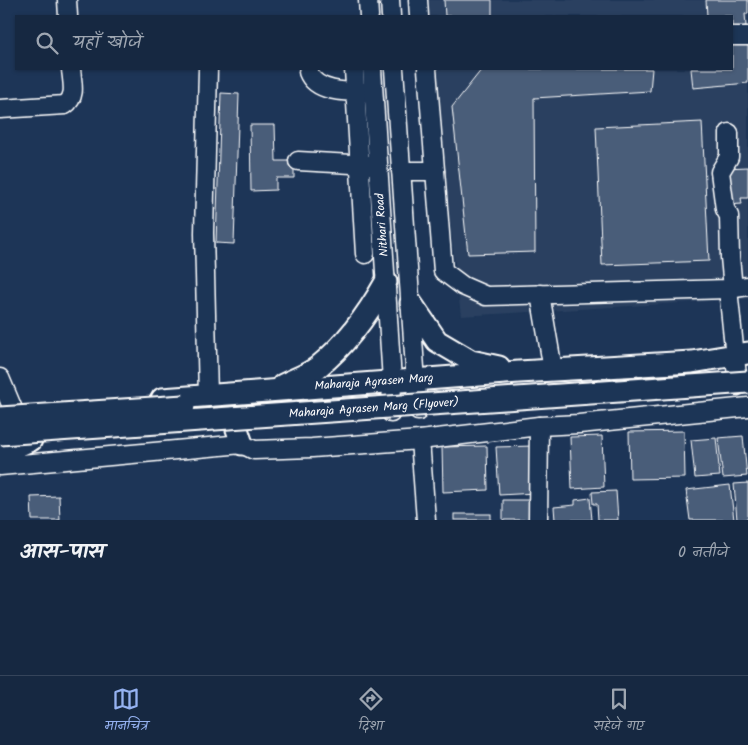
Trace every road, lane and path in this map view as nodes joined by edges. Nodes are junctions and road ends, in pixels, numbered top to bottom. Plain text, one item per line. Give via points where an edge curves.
1 (67, 0) edge
2 (368, 0) edge
3 (390, 0) edge
4 (418, 0) edge
5 (68, 15) edge
6 (369, 15) edge
7 (391, 15) edge
8 (420, 15) edge
9 (733, 36) edge
10 (748, 36) edge
11 (71, 70) edge
12 (208, 70) edge
13 (309, 70) edge
14 (354, 70) edge
15 (372, 70) edge
16 (394, 70) edge
17 (427, 70) edge
18 (356, 92) junction
19 (374, 92) junction
20 (0, 109) edge
21 (729, 133) dead end
22 (298, 161) dead end
23 (360, 164) junction
24 (378, 165) junction
25 (401, 171) junction
26 (435, 171) junction
27 (365, 254) dead end
28 (386, 282) junction
29 (736, 288) edge
30 (540, 294) junction
31 (411, 303) junction
32 (553, 370) junction
33 (519, 372) junction
34 (744, 372) edge
35 (0, 378) edge
36 (416, 379) junction
37 (392, 381) junction
38 (274, 390) junction
39 (208, 396) junction
40 (748, 408) edge
41 (418, 411) junction
42 (4, 412) edge
43 (391, 413) junction
44 (235, 423) junction
45 (539, 426) junction
46 (0, 434) edge
47 (32, 440) junction
48 (420, 440) junction
49 (0, 444) edge
50 (242, 444) junction
51 (0, 454) edge
52 (0, 466) edge
53 (426, 520) edge
54 (538, 520) edge

1 - 5 street
2 - 6 street
3 - 7 street
4 - 8 street
9 - 10 street
11 - 20 street via 73,94 65,106
12 - 39 street via 204,233
13 - 18 street via 310,78 324,87
14 - 18 street
15 - 19 street, Nithari Road
16 - 25 street
17 - 26 street
18 - 19 street
18 - 23 street
19 - 24 street, Nithari Road
21 - 29 street via 729,157 720,172 724,209 729,216 730,257
22 - 23 street
23 - 24 street
23 - 27 street
24 - 28 street, Nithari Road
25 - 26 street
25 - 31 street
26 - 30 street via 443,271 463,286 486,296
28 - 37 street, Nithari Road
28 - 38 main road via 354,333 317,368
29 - 30 street
29 - 34 street
30 - 32 street
31 - 33 main road via 437,341 471,361
31 - 36 street
32 - 33 main road, Maharaja Agrasen Marg
32 - 34 main road, Maharaja Agrasen Marg via 692,362
33 - 36 main road, Maharaja Agrasen Marg
34 - 41 main road
34 - 42 main road, Maharaja Agrasen Marg (Flyover), bridge
34 - 46 main road, Maharaja Agrasen Marg (Flyover), bridge
35 - 42 street
36 - 37 main road, Maharaja Agrasen Marg
36 - 41 street
37 - 38 main road, Maharaja Agrasen Marg
37 - 43 street, Nithari Road
38 - 39 main road, Maharaja Agrasen Marg
39 - 42 main road, Maharaja Agrasen Marg
40 - 45 street
41 - 43 main road
43 - 44 main road
44 - 47 main road
44 - 50 main road
45 - 48 street
45 - 54 street
47 - 49 main road
47 - 51 main road
48 - 50 street via 254,450
48 - 53 street
50 - 52 street

